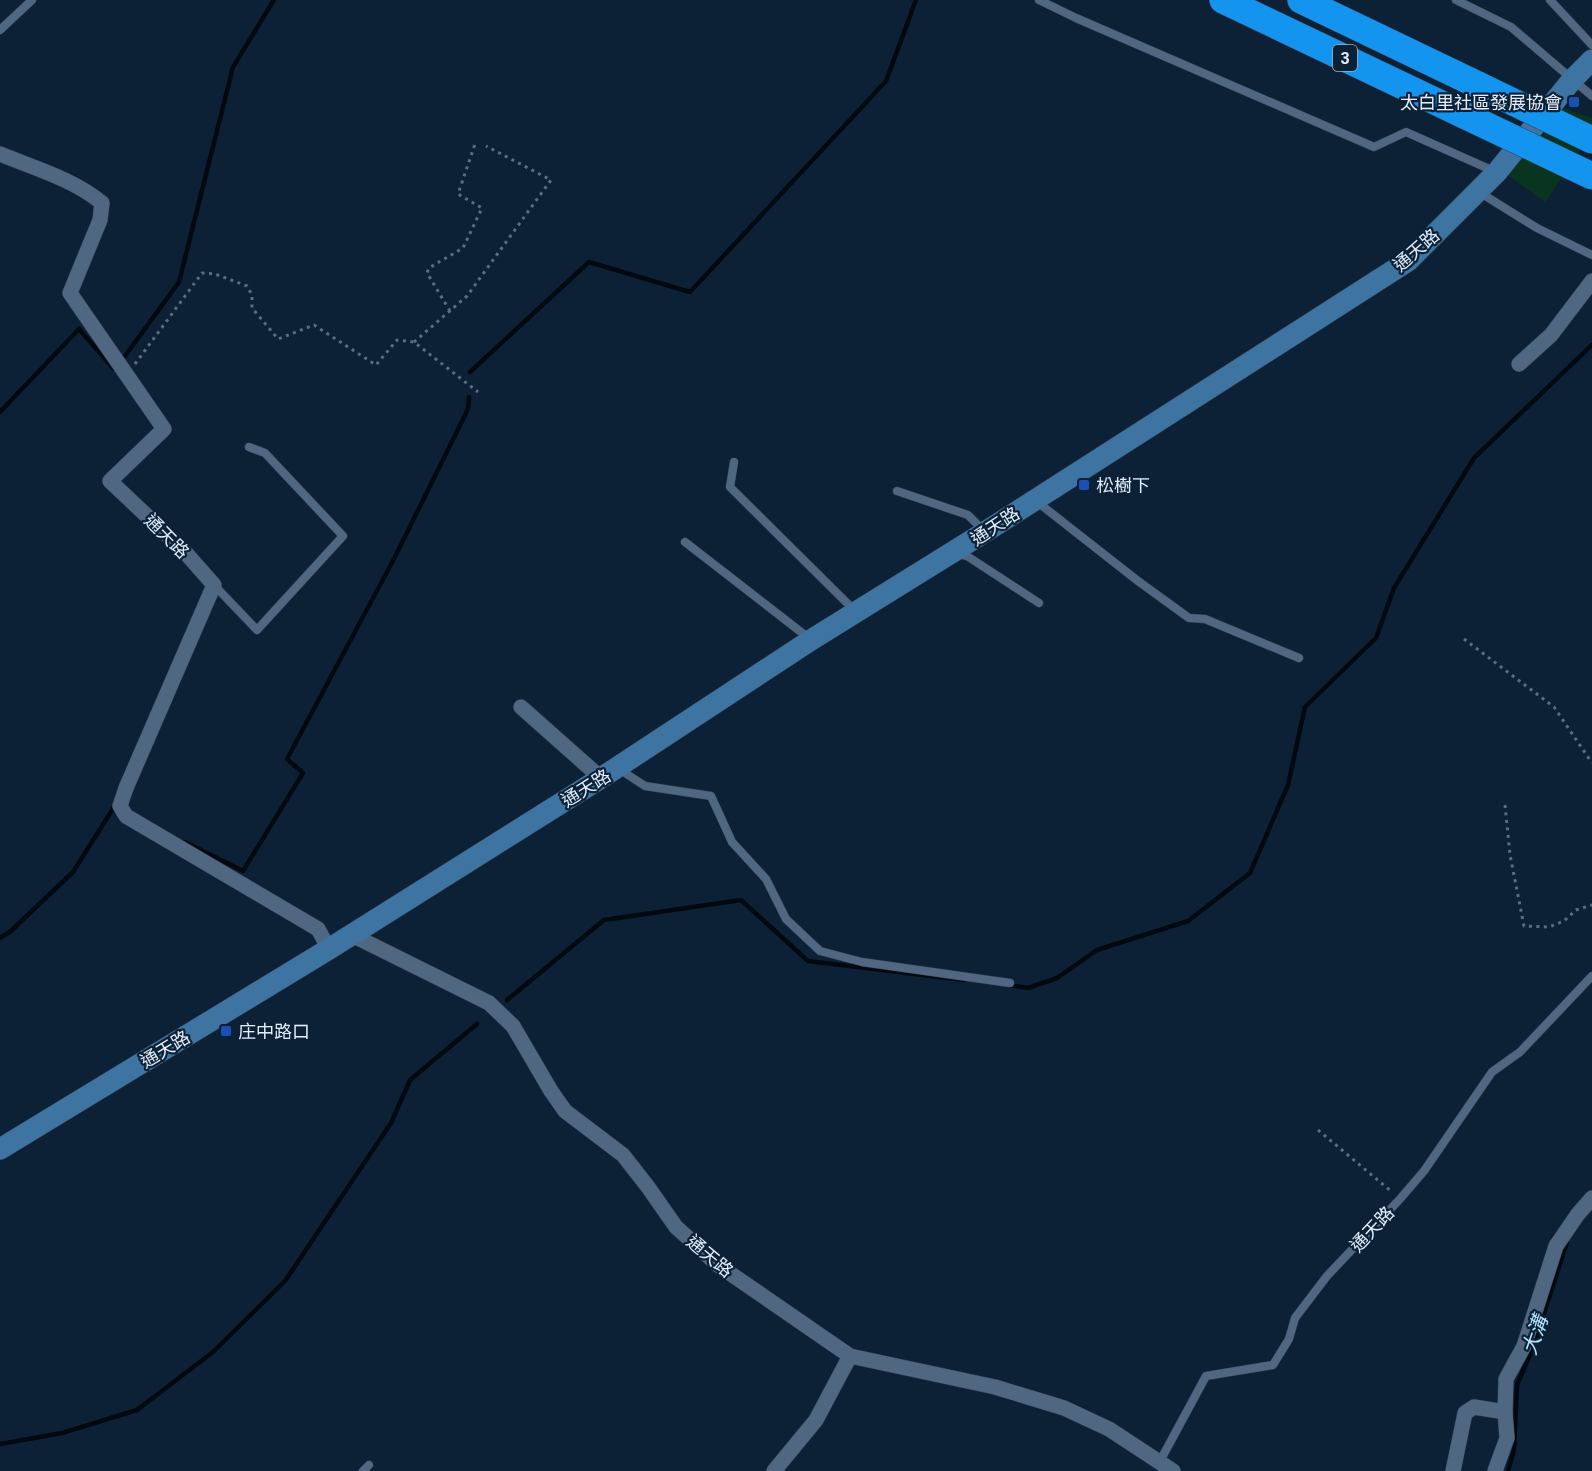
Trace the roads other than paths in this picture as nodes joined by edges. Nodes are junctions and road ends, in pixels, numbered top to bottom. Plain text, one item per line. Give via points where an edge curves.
1 (32, 0) edge
2 (1039, 0) edge
3 (1300, 0) edge
4 (1456, 0) edge
5 (1550, 0) edge
6 (1223, 1) edge
7 (0, 30) edge
8 (1592, 45) edge
9 (1592, 60) edge
10 (1572, 80) junction
11 (1592, 96) edge
12 (1592, 140) edge
13 (0, 154) edge
14 (1497, 172) junction
15 (1592, 176) edge
16 (1478, 192) junction
17 (1592, 255) edge
18 (1592, 281) edge
19 (1520, 364) dead end
20 (249, 447) dead end
21 (734, 462) dead end
22 (897, 491) dead end
23 (1035, 500) junction
24 (985, 532) junction
25 (686, 542) dead end
26 (953, 553) junction
27 (214, 585) junction
28 (1039, 603) dead end
29 (856, 612) junction
30 (811, 640) junction
31 (1299, 658) dead end
32 (521, 707) dead end
33 (609, 773) junction
34 (350, 934) junction
35 (329, 949) junction
36 (1592, 976) edge
37 (1010, 983) dead end
38 (0, 1149) edge
39 (1592, 1198) edge
40 (850, 1356) junction
41 (1505, 1412) junction
42 (1157, 1467) edge
43 (774, 1471) edge
44 (1173, 1471) edge
45 (1453, 1471) edge
46 (1495, 1471) edge

1 - 7 lane
2 - 14 lane via 1374,147 1406,132
3 - 12 highway, 3, bridge
4 - 10 lane via 1511,27
5 - 8 lane
6 - 15 highway, 3, bridge
9 - 10 street, 通天路
10 - 11 lane
10 - 14 street, 通天路
13 - 27 street, 通天路 via 58,178 102,203 100,220 70,293 164,429 110,481
14 - 16 street, 通天路
16 - 17 lane
16 - 23 street, 通天路 via 1408,261
18 - 19 street via 1551,335
20 - 27 lane via 265,453 343,536 257,630
21 - 29 lane via 730,487
22 - 24 lane via 968,515
23 - 24 street, 通天路
23 - 31 lane via 1189,618 1205,619
24 - 26 street, 通天路
25 - 30 lane
26 - 28 lane via 967,556
26 - 29 street, 通天路
27 - 35 street via 120,806 126,816 318,929
29 - 30 street, 通天路
30 - 33 street, 通天路
32 - 33 street
33 - 34 street, 通天路
33 - 37 lane via 645,786 711,796 732,842 766,879 786,919 820,951 862,962
34 - 35 street, 通天路
34 - 40 street, 通天路 via 489,1003 513,1026 565,1111 623,1155 676,1227 718,1265
35 - 38 street, 通天路
36 - 42 lane, 通天路 via 1520,1052 1492,1072 1424,1171 1327,1276 1295,1318 1289,1339 1273,1365 1206,1376
39 - 41 street via 1556,1246 1524,1346 1506,1378
40 - 42 street, 通天路 via 995,1387 1064,1408 1109,1429
40 - 43 street via 816,1420
41 - 45 street via 1474,1407 1465,1413
41 - 46 street via 1507,1438
42 - 44 street, 通天路

